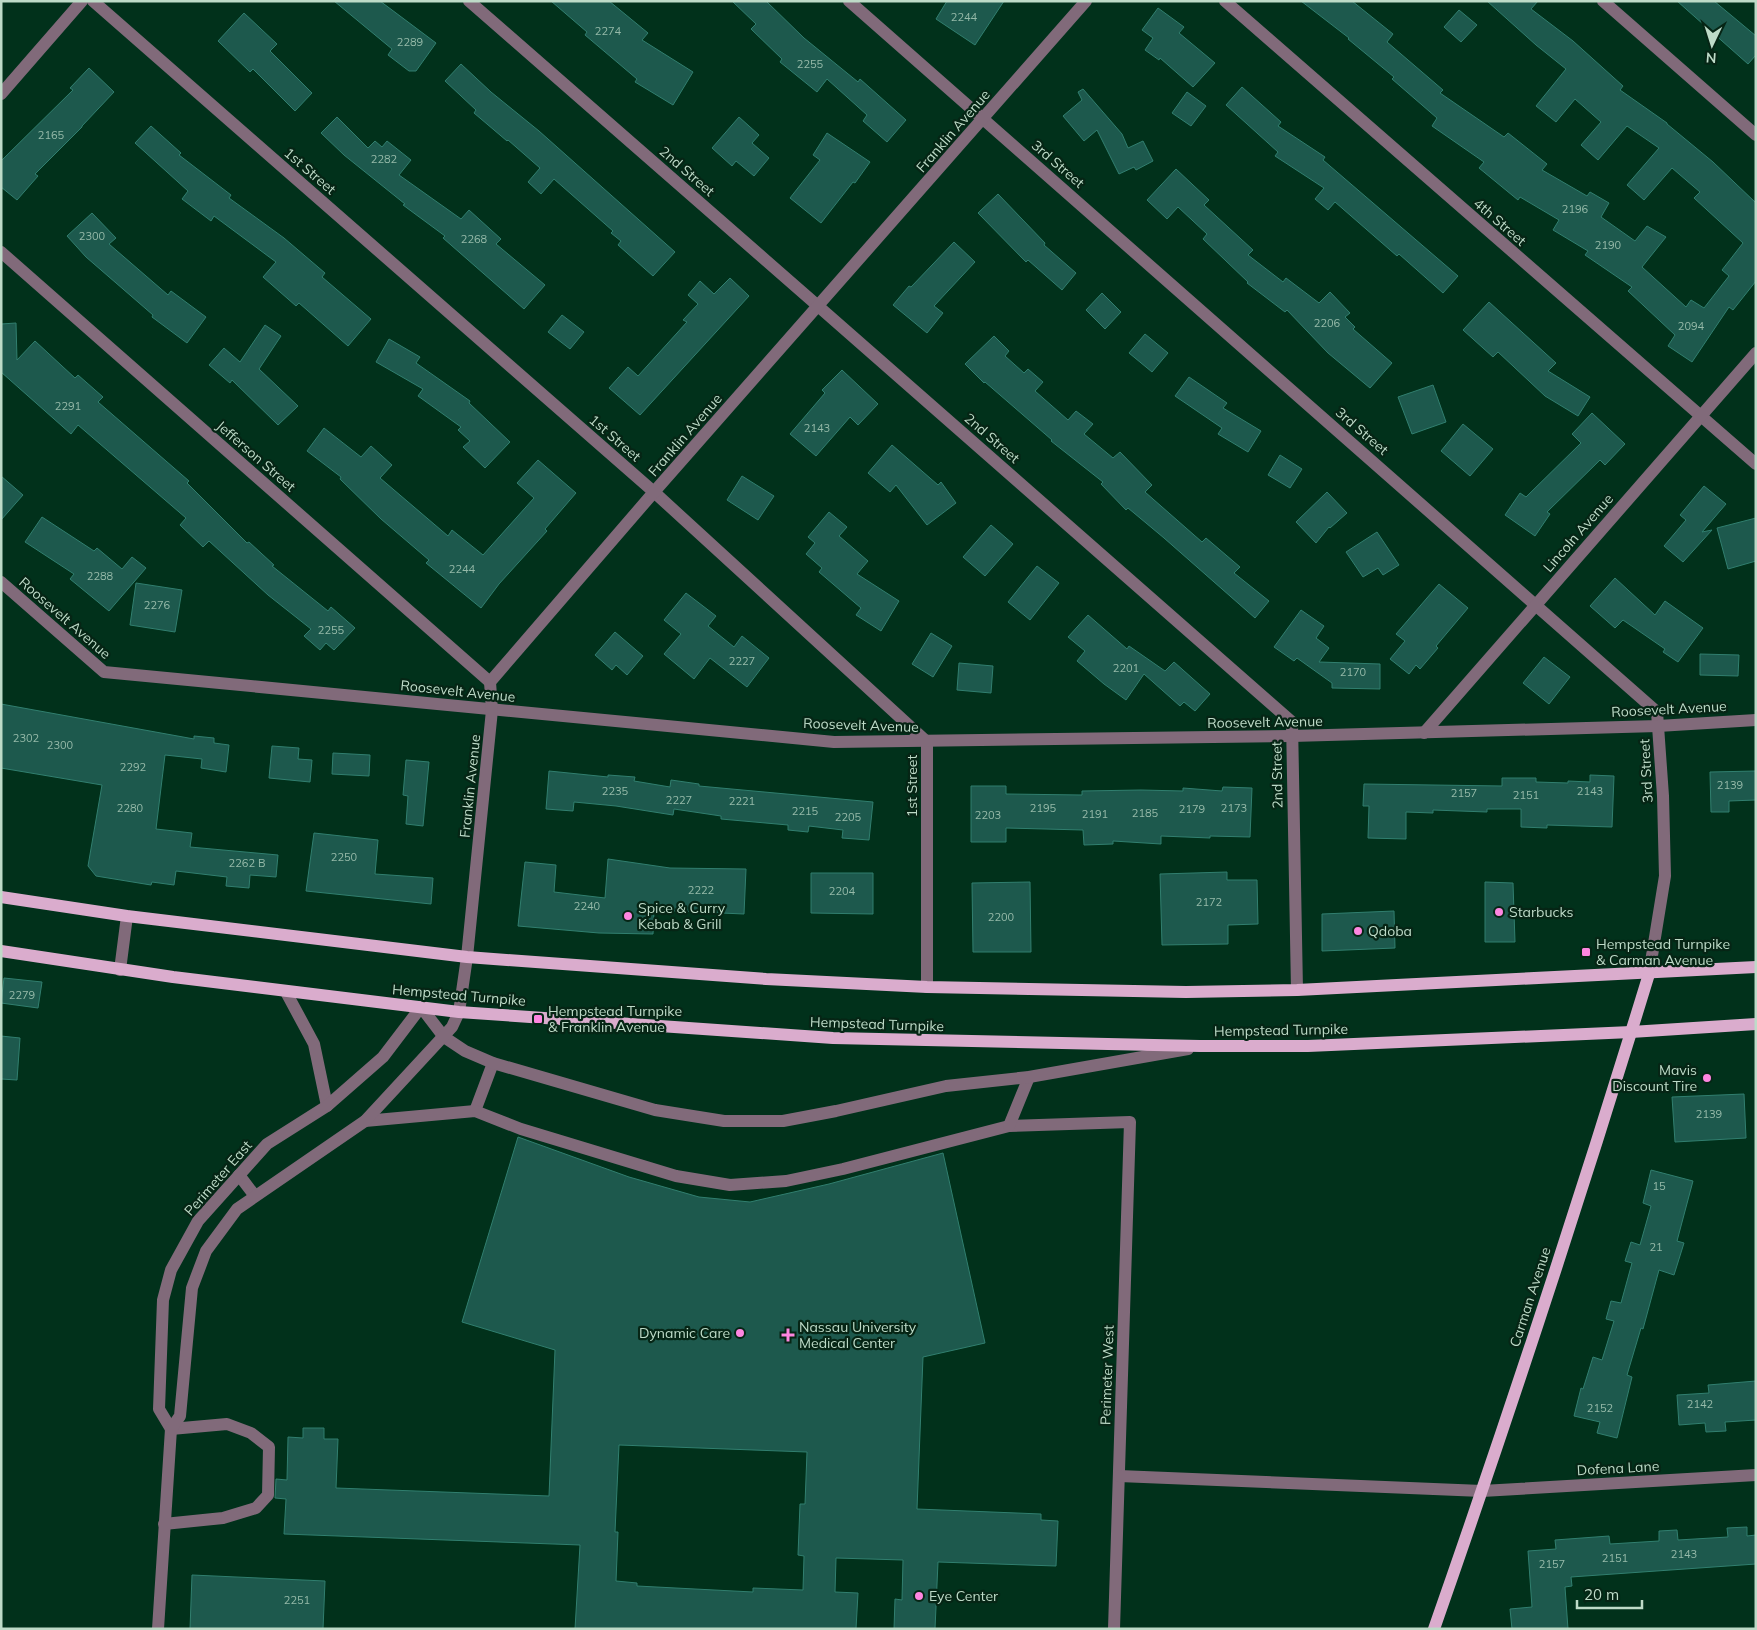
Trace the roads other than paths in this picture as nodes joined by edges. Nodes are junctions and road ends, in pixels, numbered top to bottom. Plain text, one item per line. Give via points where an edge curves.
1 (82, 1) edge
2 (93, 1) edge
3 (469, 1) edge
4 (849, 1) edge
5 (1086, 1) edge
6 (1225, 1) edge
7 (1603, 1) edge
8 (1, 94) edge
9 (983, 119) junction
10 (1756, 135) edge
11 (1, 252) edge
12 (818, 306) junction
13 (1756, 353) edge
14 (1700, 416) junction
15 (1756, 464) edge
16 (654, 492) junction
17 (1, 582) edge
18 (1536, 604) junction
19 (490, 682) junction
20 (492, 710) junction
21 (1756, 720) edge
22 (1658, 726) junction
23 (1424, 733) junction
24 (1292, 736) junction
25 (927, 742) junction
26 (1, 897) edge
27 (127, 916) junction
28 (1, 950) edge
29 (467, 957) junction
30 (1756, 967) edge
31 (120, 970) junction
32 (1649, 974) junction
33 (927, 987) junction
34 (1297, 990) junction
35 (286, 992) junction
36 (421, 1007) junction
37 (459, 1012) junction
38 (1756, 1024) edge
39 (1632, 1032) junction
40 (444, 1037) junction
41 (1200, 1046) junction
42 (493, 1063) junction
43 (1029, 1077) junction
44 (327, 1106) junction
45 (475, 1111) junction
46 (365, 1121) junction
47 (1009, 1126) junction
48 (239, 1175) junction
49 (255, 1196) junction
50 (171, 1429) junction
51 (1756, 1475) edge
52 (1119, 1476) junction
53 (1482, 1490) junction
54 (164, 1524) junction
55 (158, 1629) edge
56 (1114, 1629) edge
57 (1434, 1629) edge

1 - 8 street
2 - 16 street, 1st Street
3 - 12 street, 2nd Street
4 - 9 street, 3rd Street
5 - 9 street, Franklin Avenue
6 - 14 street, 4th Street
7 - 10 street
9 - 12 street, Franklin Avenue
9 - 18 street, 3rd Street
11 - 19 street, Jefferson Street
12 - 16 street, Franklin Avenue
12 - 24 street, 2nd Street via 1292,722
13 - 14 street, Lincoln Avenue
14 - 15 street, 4th Street
14 - 18 street, Lincoln Avenue
16 - 19 street, Franklin Avenue
16 - 25 street, 1st Street
17 - 20 street, Roosevelt Avenue via 104,672
18 - 22 street, 3rd Street via 1658,712
18 - 23 street, Lincoln Avenue
19 - 20 street, Franklin Avenue
20 - 25 street, Roosevelt Avenue via 834,742
20 - 29 street, Franklin Avenue
21 - 22 street, Roosevelt Avenue
22 - 23 street, Roosevelt Avenue
22 - 32 street, 3rd Street via 1665,876
23 - 24 street, Roosevelt Avenue
24 - 25 street, Roosevelt Avenue
24 - 34 street, 2nd Street
25 - 33 street, 1st Street
26 - 27 main road
27 - 29 main road
27 - 31 street
28 - 31 main road, Hempstead Turnpike
29 - 33 main road
29 - 37 street, Franklin Avenue
30 - 32 main road
31 - 35 main road, Hempstead Turnpike
32 - 34 main road
32 - 39 main road, Carman Avenue
33 - 34 main road via 1186,992
35 - 36 main road, Hempstead Turnpike
35 - 44 street via 314,1044
36 - 37 main road, Hempstead Turnpike
36 - 40 street
36 - 44 street, Perimeter East via 383,1057
37 - 40 street
37 - 41 main road, Hempstead Turnpike via 833,1038
38 - 39 main road, Hempstead Turnpike
39 - 41 main road, Hempstead Turnpike via 1308,1046
39 - 53 main road, Carman Avenue
40 - 42 street
40 - 46 street
41 - 43 street
42 - 43 street via 655,1110 724,1121 783,1121 946,1086
42 - 45 street
43 - 47 street
44 - 48 street, Perimeter East via 267,1144
45 - 46 street
45 - 47 street via 522,1129 676,1176 730,1185 786,1181 844,1169
46 - 49 street
47 - 52 street, Perimeter West via 1130,1122
48 - 49 street
48 - 50 street, Perimeter East via 198,1221 171,1270 163,1300 158,1409
49 - 50 street via 237,1209 206,1251 192,1288 180,1416
50 - 54 street
50 - 54 street via 228,1424 251,1433 269,1447 268,1495 256,1508 223,1518
51 - 53 street, Dofena Lane
52 - 53 street, Dofena Lane
52 - 56 street, Perimeter West
53 - 57 main road, Carman Avenue
54 - 55 street

